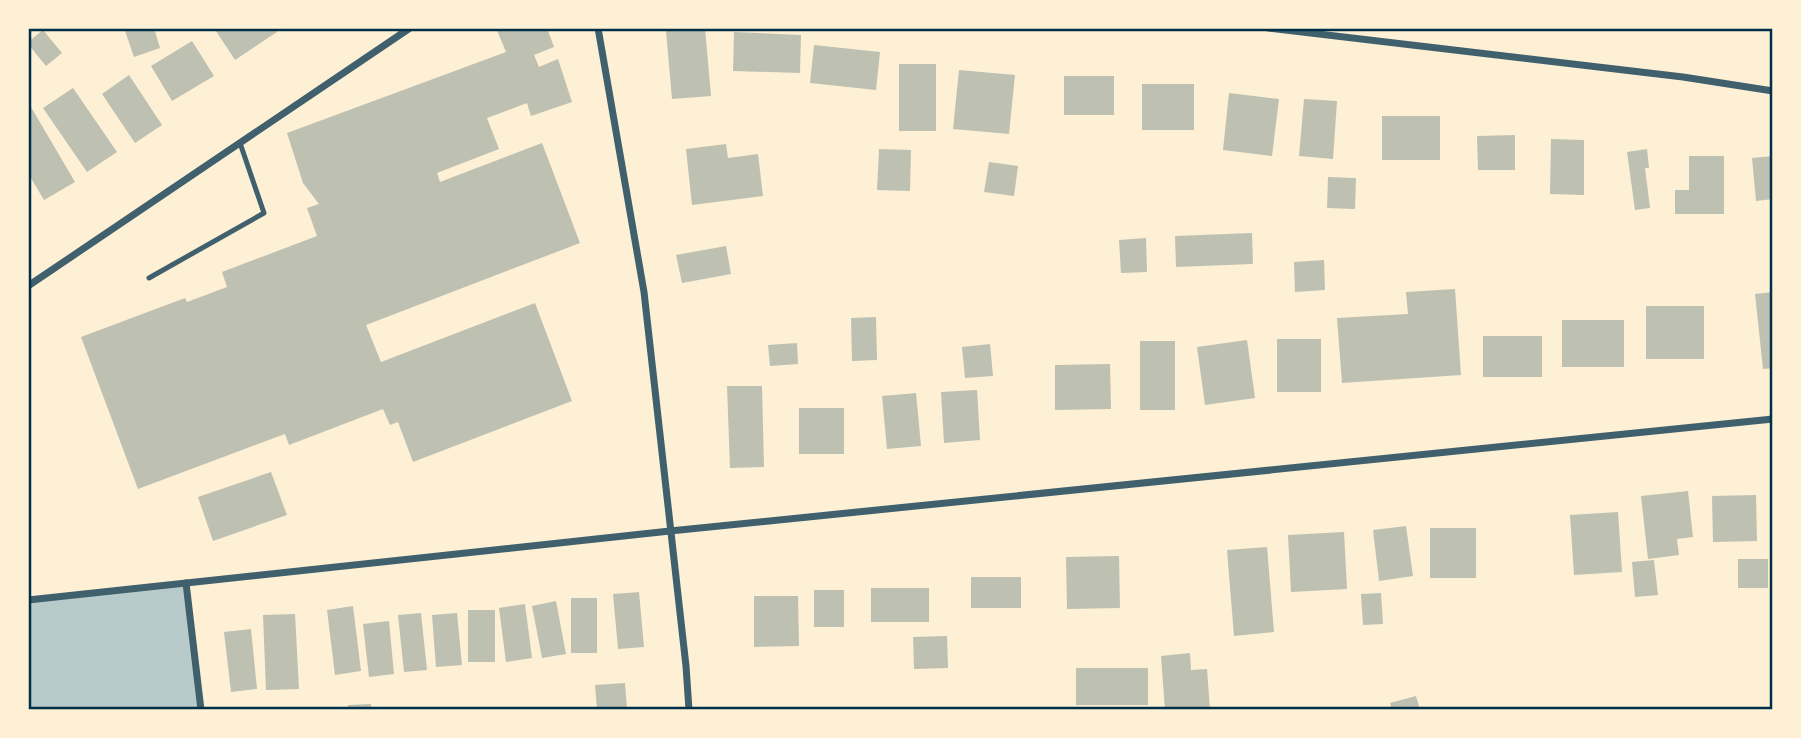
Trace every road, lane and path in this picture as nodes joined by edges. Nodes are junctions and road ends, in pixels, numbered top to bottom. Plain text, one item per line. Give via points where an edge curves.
1 (410, 28) edge
2 (598, 28) edge
3 (1268, 28) edge
4 (1773, 91) edge
5 (240, 143) junction
6 (149, 278) dead end
7 (28, 286) edge
8 (1773, 419) edge
9 (670, 531) junction
10 (186, 583) junction
11 (28, 600) edge
12 (201, 710) edge
13 (689, 710) edge

1 - 5 street
2 - 9 street via 644,292
3 - 4 street
5 - 6 lane via 264,213
5 - 7 street
8 - 9 street
9 - 10 street
9 - 13 street
10 - 11 street
10 - 12 street

